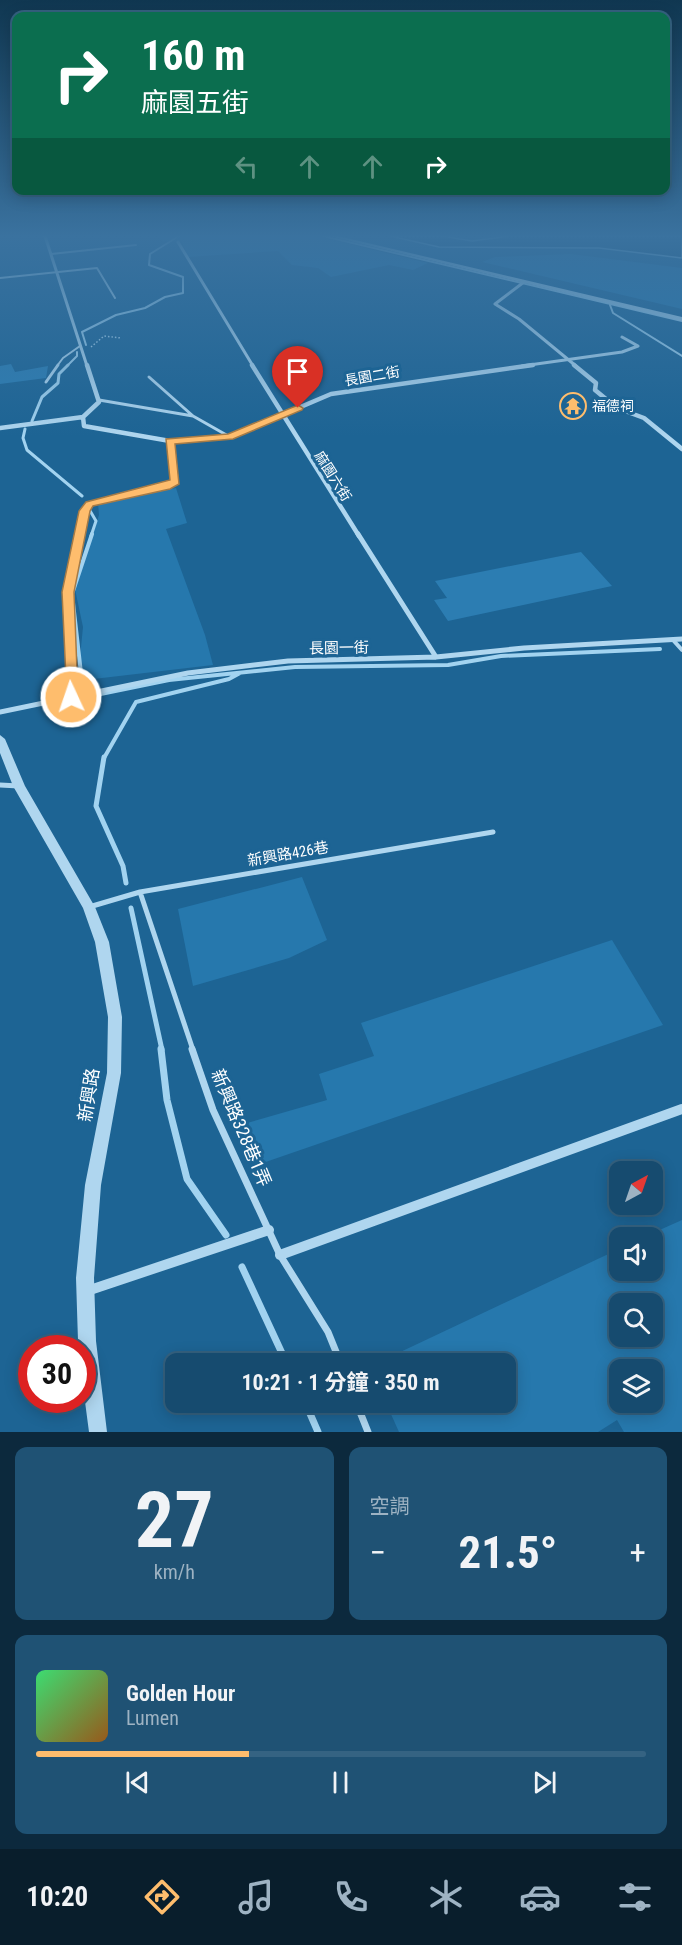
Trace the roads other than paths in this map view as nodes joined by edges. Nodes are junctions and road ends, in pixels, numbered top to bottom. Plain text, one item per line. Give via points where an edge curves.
1 (66, 303) edge
2 (215, 303) edge
3 (497, 303) edge
4 (610, 303) edge
5 (682, 319) edge
6 (622, 337) dead end
7 (80, 346) junction
8 (568, 358) junction
9 (149, 377) dead end
10 (46, 382) dead end
11 (99, 400) junction
12 (282, 415) junction
13 (193, 416) junction
14 (83, 417) junction
15 (0, 428) edge
16 (230, 437) junction
17 (170, 441) junction
18 (682, 449) edge
19 (682, 639) edge
20 (673, 640) junction
21 (682, 650) edge
22 (436, 657) junction
23 (71, 697) junction
24 (0, 712) edge
25 (0, 739) edge
26 (0, 785) edge
27 (19, 786) junction
28 (493, 832) dead end
29 (140, 892) junction
30 (89, 907) junction
31 (682, 1109) edge
32 (269, 1230) junction
33 (280, 1255) junction
34 (85, 1291) junction
35 (337, 1353) edge
36 (360, 1413) edge
37 (98, 1432) edge
38 (368, 1432) edge

1 - 7 street
2 - 12 street, 麻園六街
3 - 8 street
4 - 5 street
6 - 8 street, 長園二街 via 638,346 622,352
7 - 10 lane via 63,358
7 - 11 street
8 - 12 street, 長園二街 via 331,394
8 - 18 street via 596,383 595,390 617,408 644,418
9 - 13 lane
11 - 13 lane
11 - 14 street
12 - 16 street, 長園二街
12 - 22 street, 麻園六街
13 - 16 lane
14 - 15 street
14 - 17 street, 長園二街 via 84,426
16 - 17 street, 長園二街
17 - 23 street via 175,482 90,504 84,511 68,592
19 - 20 street, 長園一街
20 - 21 lane
20 - 22 street, 長園一街
22 - 23 street, 長園一街 via 288,661 188,673
23 - 24 street, 長園一街
25 - 27 street, 新興路
26 - 27 lane
27 - 30 street, 新興路
28 - 29 lane, 新興路426巷
29 - 30 lane, 新興路426巷
29 - 32 lane, 新興路328巷1弄 via 213,1110
30 - 34 street, 新興路 via 102,942 115,1017 114,1073 93,1185
31 - 33 street
32 - 33 lane, 新興路328巷1弄
32 - 34 street
33 - 35 lane, 新興路328巷1弄 via 328,1332
34 - 37 street, 新興路
36 - 38 lane

